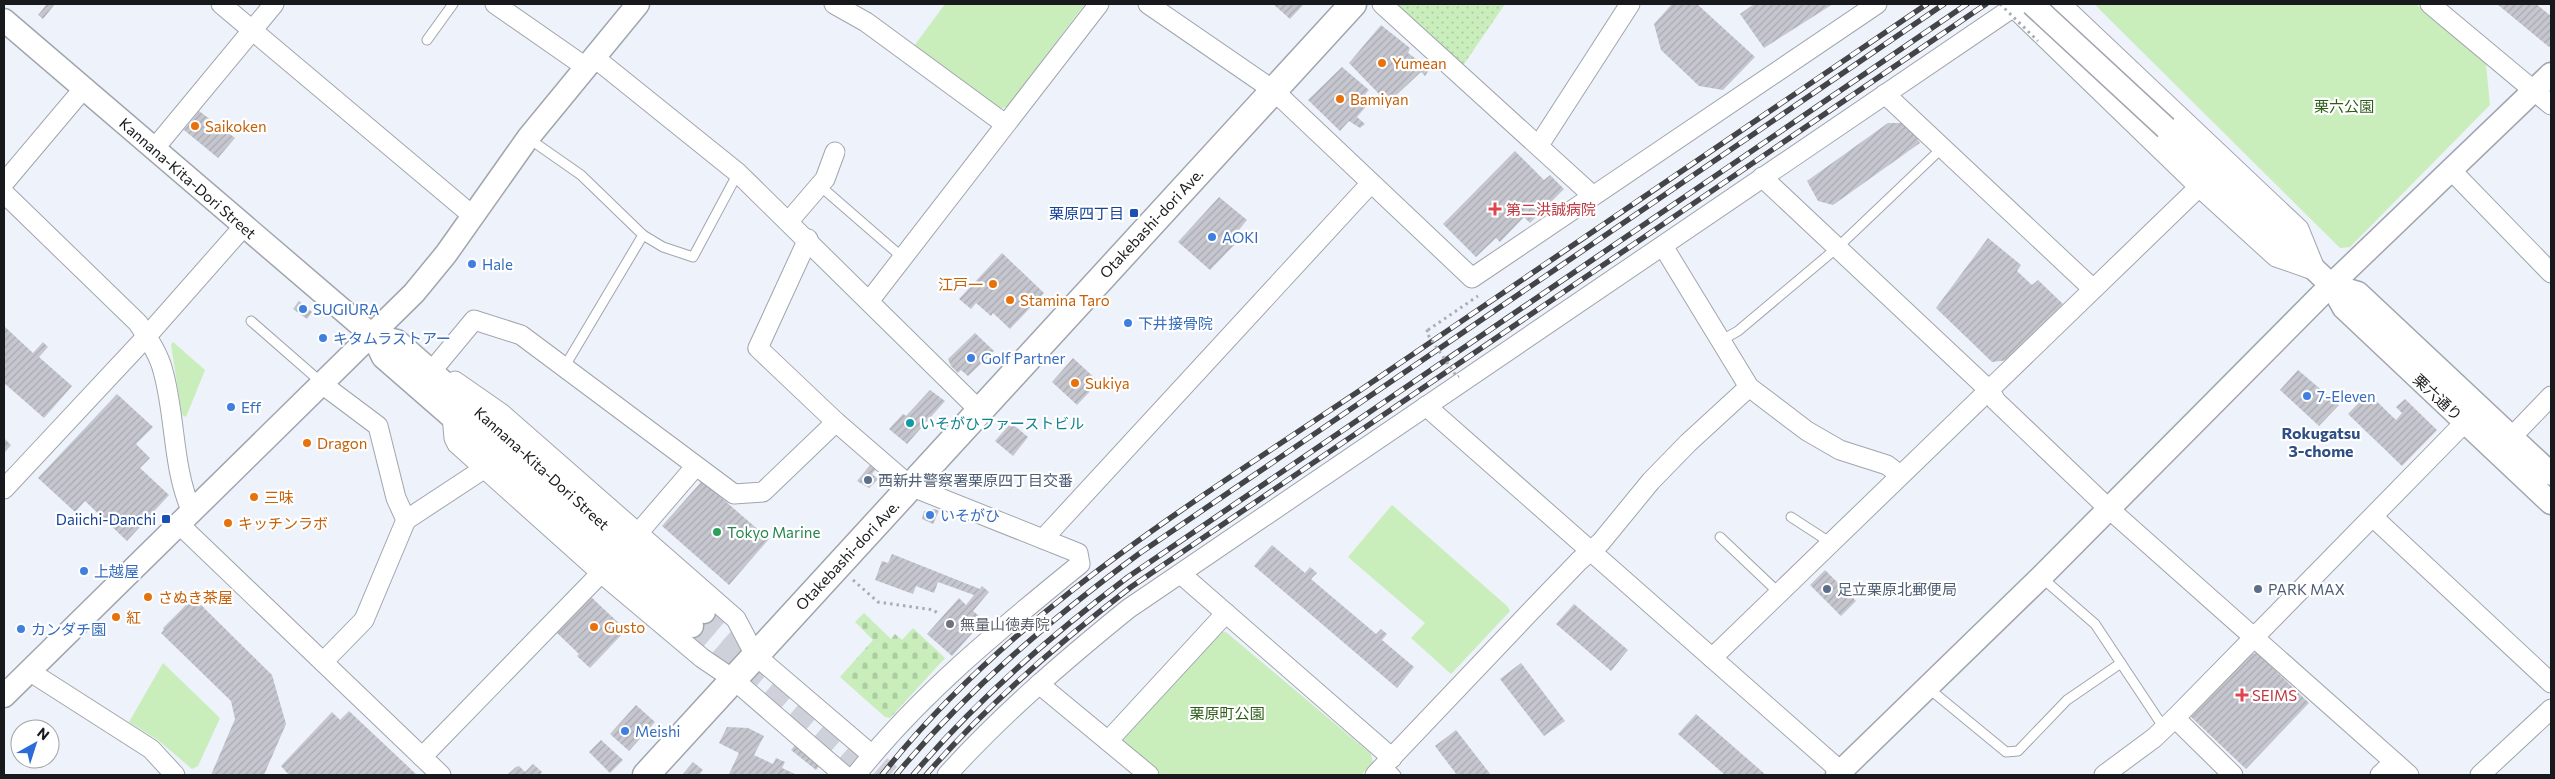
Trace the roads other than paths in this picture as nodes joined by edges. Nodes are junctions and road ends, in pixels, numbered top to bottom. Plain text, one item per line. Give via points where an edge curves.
1 (221, 4) edge
2 (274, 4) edge
3 (453, 4) edge
4 (495, 4) edge
5 (636, 4) edge
6 (834, 4) edge
7 (1099, 4) edge
8 (1148, 4) edge
9 (1353, 4) edge
10 (1382, 4) edge
11 (1630, 4) edge
12 (1877, 4) edge
13 (2061, 4) edge
14 (2430, 4) edge
15 (2016, 5) edge
16 (4, 20) edge
17 (252, 30) junction
18 (427, 40) dead end
19 (591, 63) junction
20 (2551, 74) edge
21 (84, 88) junction
22 (1273, 90) junction
23 (2534, 91) junction
24 (1885, 94) junction
25 (2551, 105) edge
26 (1005, 124) junction
27 (528, 138) junction
28 (1539, 145) junction
29 (1942, 148) junction
30 (154, 150) junction
31 (835, 152) dead end
32 (2450, 169) junction
33 (738, 173) junction
34 (1762, 177) junction
35 (1371, 183) junction
36 (4, 184) edge
37 (819, 185) junction
38 (2199, 187) junction
39 (4, 193) edge
40 (1592, 195) junction
41 (473, 216) junction
42 (789, 221) junction
43 (244, 226) junction
44 (643, 235) junction
45 (808, 239) junction
46 (1663, 246) junction
47 (1838, 247) junction
48 (902, 258) junction
49 (2551, 273) edge
50 (2324, 278) junction
51 (2093, 288) junction
52 (870, 300) junction
53 (251, 320) dead end
54 (147, 336) junction
55 (372, 336) junction
56 (1720, 342) junction
57 (429, 365) junction
58 (564, 366) junction
59 (322, 384) junction
60 (1749, 387) junction
61 (1990, 391) junction
62 (2551, 396) edge
63 (1426, 406) junction
64 (979, 410) junction
65 (2472, 415) junction
66 (452, 416) junction
67 (836, 422) junction
68 (2504, 444) junction
69 (695, 467) junction
70 (485, 468) junction
71 (2551, 474) edge
72 (1900, 475) junction
73 (910, 486) junction
74 (4, 489) edge
75 (2551, 503) edge
76 (2108, 508) junction
77 (1791, 517) dead end
78 (2373, 517) junction
79 (186, 518) junction
80 (406, 520) junction
81 (639, 532) junction
82 (1720, 537) dead end
83 (1043, 539) junction
84 (1831, 543) junction
85 (1590, 552) junction
86 (602, 573) junction
87 (1182, 575) junction
88 (2041, 577) junction
89 (1780, 593) junction
90 (1226, 613) junction
91 (2254, 637) junction
92 (755, 654) junction
93 (1712, 658) junction
94 (323, 662) junction
95 (2121, 663) junction
96 (29, 671) junction
97 (733, 679) junction
98 (2551, 683) edge
99 (1039, 684) junction
100 (7, 687) edge
101 (1927, 687) junction
102 (2551, 710) edge
103 (2170, 723) junction
104 (1108, 741) junction
105 (872, 755) junction
106 (422, 757) junction
107 (2394, 762) junction
108 (1387, 768) edge
109 (1841, 774) edge
110 (175, 775) edge
111 (441, 775) edge
112 (646, 775) edge
113 (844, 775) edge
114 (856, 775) edge
115 (947, 775) edge
116 (1149, 775) edge
117 (2104, 775) edge
118 (2233, 775) edge
119 (2380, 775) edge
120 (2409, 775) edge
121 (2480, 775) edge

1 - 17 street
2 - 17 street
3 - 18 lane
4 - 19 street
5 - 19 street
6 - 26 street via 866,22
7 - 26 street
8 - 22 street
9 - 22 main road, Otakebashi-dori Ave.
10 - 28 street
11 - 28 street
12 - 40 street
13 - 50 street via 2299,229
14 - 23 street
15 - 24 street
15 - 38 street
15 - 50 street, 栗六通り, bridge via 2166,128
16 - 21 street, Kannana-Kita-Dori Street
17 - 30 street
17 - 41 street
19 - 27 street
19 - 33 street
20 - 23 street
21 - 30 street, Kannana-Kita-Dori Street
21 - 36 street
22 - 35 street
22 - 64 main road, Otakebashi-dori Ave.
23 - 25 street
23 - 32 street
24 - 29 street
24 - 34 street
26 - 48 street
27 - 41 street
27 - 44 lane via 581,175
28 - 40 street
29 - 47 lane
29 - 51 street
30 - 43 street, Kannana-Kita-Dori Street
31 - 37 street via 825,179
32 - 49 street
32 - 50 street
33 - 42 street
33 - 44 lane via 693,257 664,247
34 - 46 street
34 - 47 street
35 - 40 street via 1472,278
35 - 83 street
37 - 42 street
37 - 48 lane
38 - 50 street via 2276,257
38 - 51 street
39 - 54 street via 138,323
41 - 55 street via 414,293
42 - 45 street
43 - 54 street
43 - 55 street, Kannana-Kita-Dori Street
44 - 58 lane
45 - 52 street
45 - 67 street via 758,348
46 - 56 street
46 - 63 street
47 - 56 lane via 1738,331
47 - 61 street
48 - 52 street
50 - 65 street, 栗六通り via 2344,308
50 - 76 street
51 - 61 street
52 - 64 street
53 - 59 lane
54 - 74 street
54 - 79 street via 163,369
55 - 57 street, Kannana-Kita-Dori Street via 397,341
55 - 59 street
55 - 66 street, Kannana-Kita-Dori Street via 383,357
56 - 60 street
57 - 58 street via 475,320 521,335
57 - 66 street, Kannana-Kita-Dori Street via 698,619
57 - 81 street via 501,413
58 - 69 street
59 - 79 street
59 - 80 street via 378,426 396,498
60 - 72 street via 1807,431 1840,450 1887,465
60 - 85 street via 1676,456
61 - 72 street
61 - 76 street via 1996,401
62 - 68 street
63 - 85 street
63 - 87 street
64 - 73 main road, Otakebashi-dori Ave.
65 - 68 street, 栗六通り
65 - 78 street
66 - 70 street via 457,444
67 - 69 street via 763,492 734,494
67 - 73 street
68 - 71 street, 栗六通り
68 - 75 street, 栗六通り
69 - 81 street
70 - 80 street
70 - 86 street
72 - 84 street
73 - 83 street
73 - 92 main road, Otakebashi-dori Ave.
76 - 88 street
76 - 91 street
77 - 84 lane
78 - 91 street
78 - 98 street
79 - 94 street
79 - 96 street
80 - 94 street via 364,620
81 - 92 street via 736,619
82 - 89 lane
83 - 105 street via 1078,552 1080,564 991,636 934,688
84 - 89 street
85 - 93 street
85 - 108 street via 1528,613
86 - 97 street via 702,658
86 - 106 street
87 - 90 street
87 - 99 street via 1128,610
88 - 95 lane via 2095,624
88 - 101 street
89 - 93 street
90 - 104 street
90 - 108 street
91 - 103 street
91 - 107 street
92 - 97 main road, Otakebashi-dori Ave.
92 - 105 street
93 - 109 street
94 - 106 street
95 - 101 lane via 2067,700 2018,751 2006,752
95 - 103 lane
96 - 100 street
96 - 110 street via 151,749
97 - 112 main road, Otakebashi-dori Ave.
97 - 113 street
99 - 104 street
99 - 115 street
101 - 109 street
102 - 121 street
103 - 117 street
103 - 118 street
104 - 116 street
105 - 114 street
106 - 111 street
107 - 119 street
107 - 120 street

